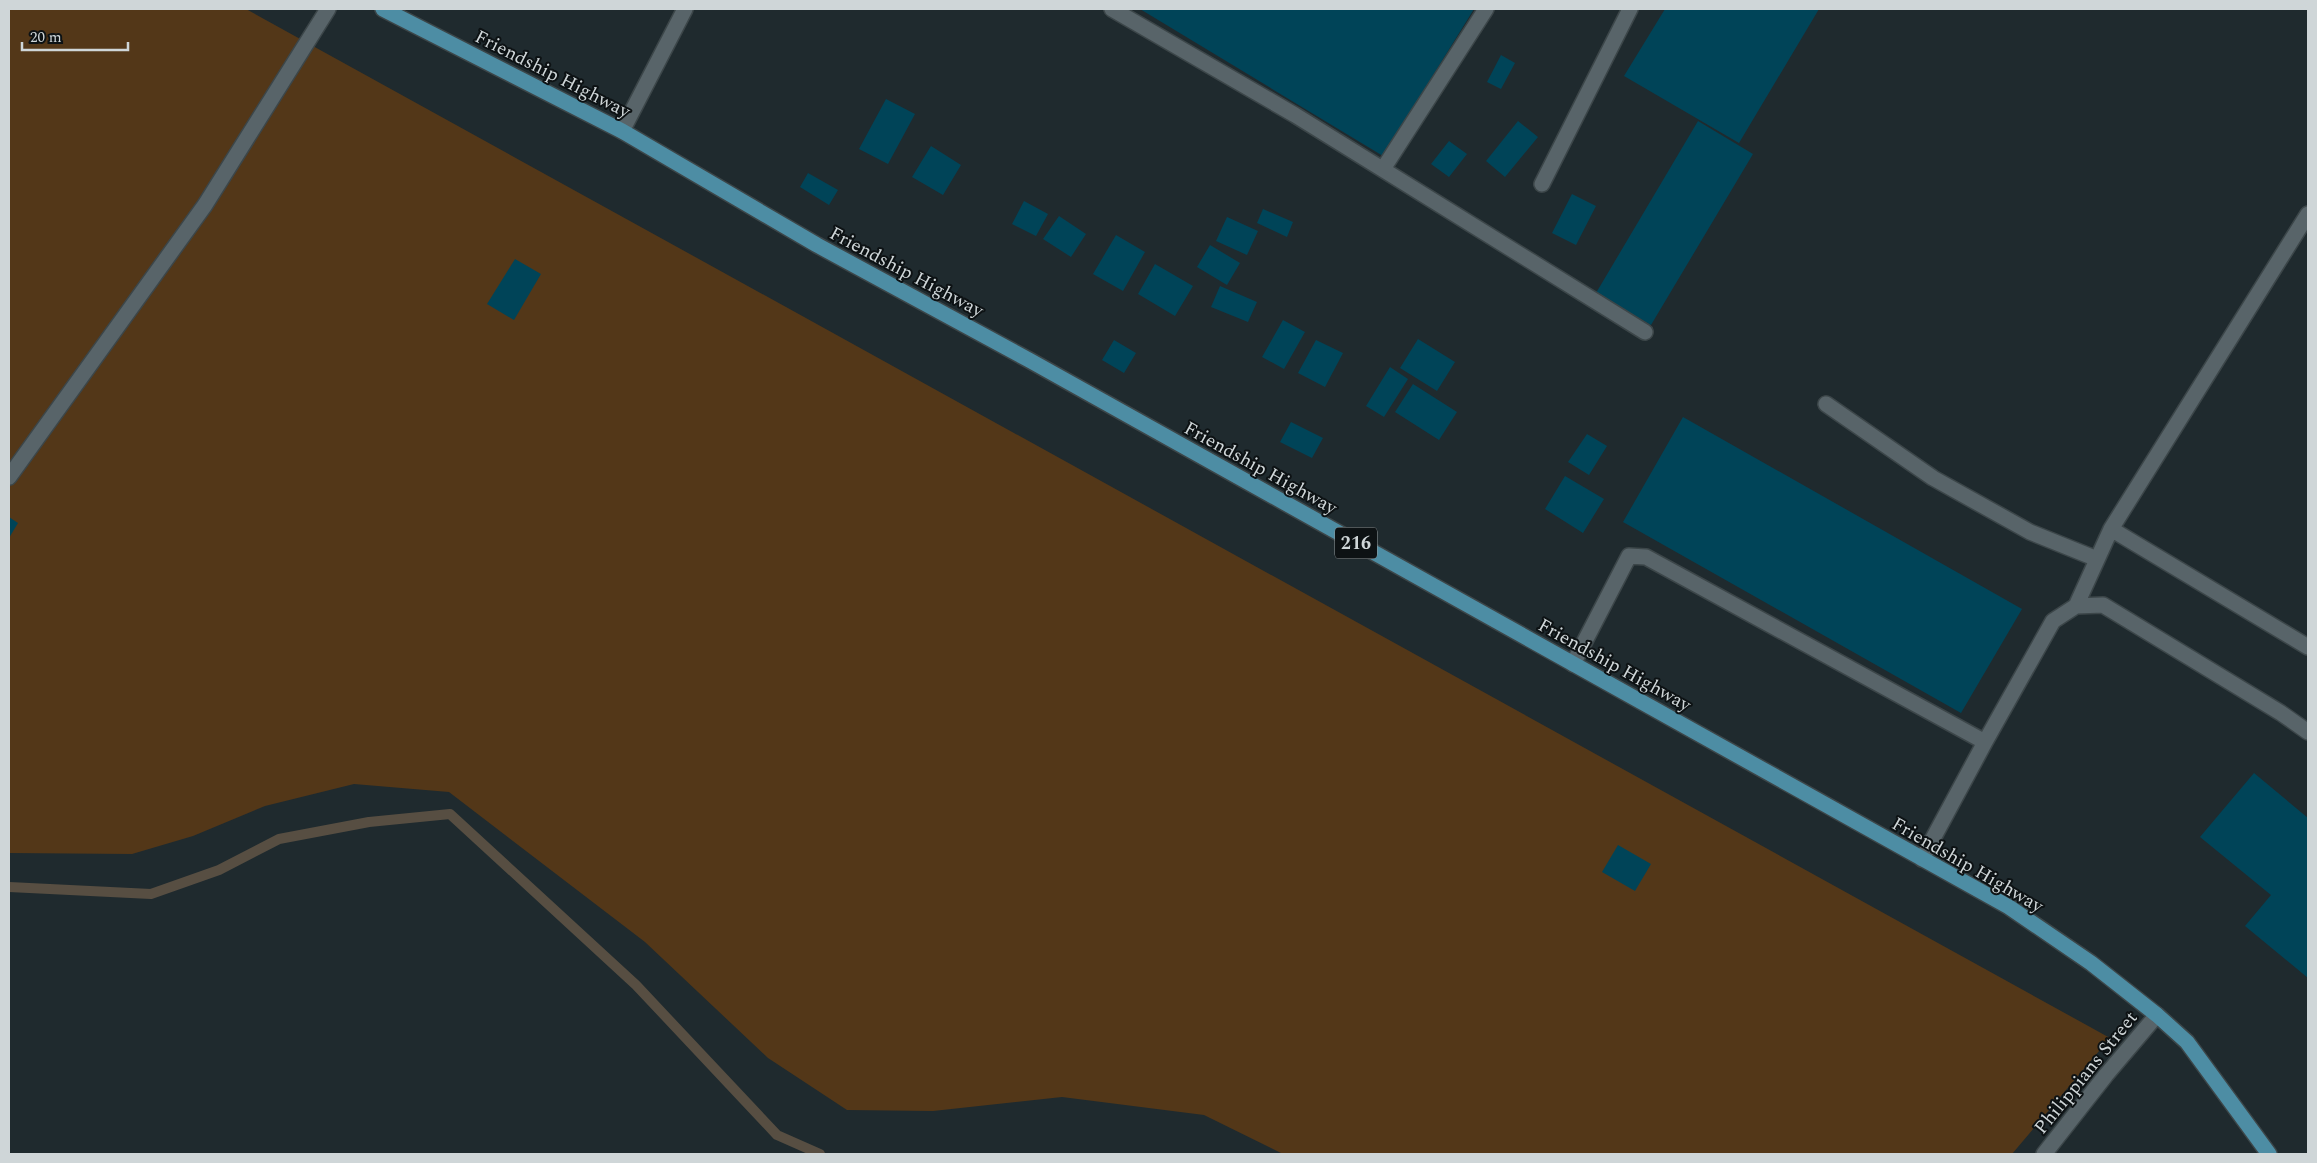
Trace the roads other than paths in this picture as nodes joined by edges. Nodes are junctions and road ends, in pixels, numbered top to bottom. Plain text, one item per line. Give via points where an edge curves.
1 (328, 9) edge
2 (383, 9) edge
3 (685, 9) edge
4 (1112, 9) edge
5 (1486, 9) edge
6 (1630, 9) edge
7 (622, 131) junction
8 (1383, 169) junction
9 (1542, 184) dead end
10 (2308, 214) edge
11 (1645, 332) dead end
12 (1826, 404) dead end
13 (9, 477) edge
14 (2111, 529) junction
15 (2097, 559) junction
16 (2076, 606) junction
17 (2308, 648) edge
18 (1573, 664) junction
19 (2308, 732) edge
20 (1985, 742) junction
21 (1922, 859) junction
22 (2157, 1016) junction
23 (2044, 1154) edge
24 (2269, 1154) edge

1 - 13 street via 205,205
2 - 7 main road, Friendship Highway / 216
3 - 7 street
4 - 8 street
5 - 8 street
6 - 9 street
7 - 18 main road, Friendship Highway / 216 via 817,245
8 - 11 street
10 - 14 street
12 - 15 street via 1933,478 2030,532
14 - 15 street
14 - 17 street
15 - 16 street
16 - 19 street via 2103,605
16 - 20 street via 2053,622
18 - 20 street via 1629,556 1646,557
18 - 21 main road, Friendship Highway / 216
20 - 21 street
21 - 22 main road, Friendship Highway / 216 via 2009,907 2091,963
22 - 23 street, Philippians Street
22 - 24 main road, Friendship Highway / 216 via 2187,1042

